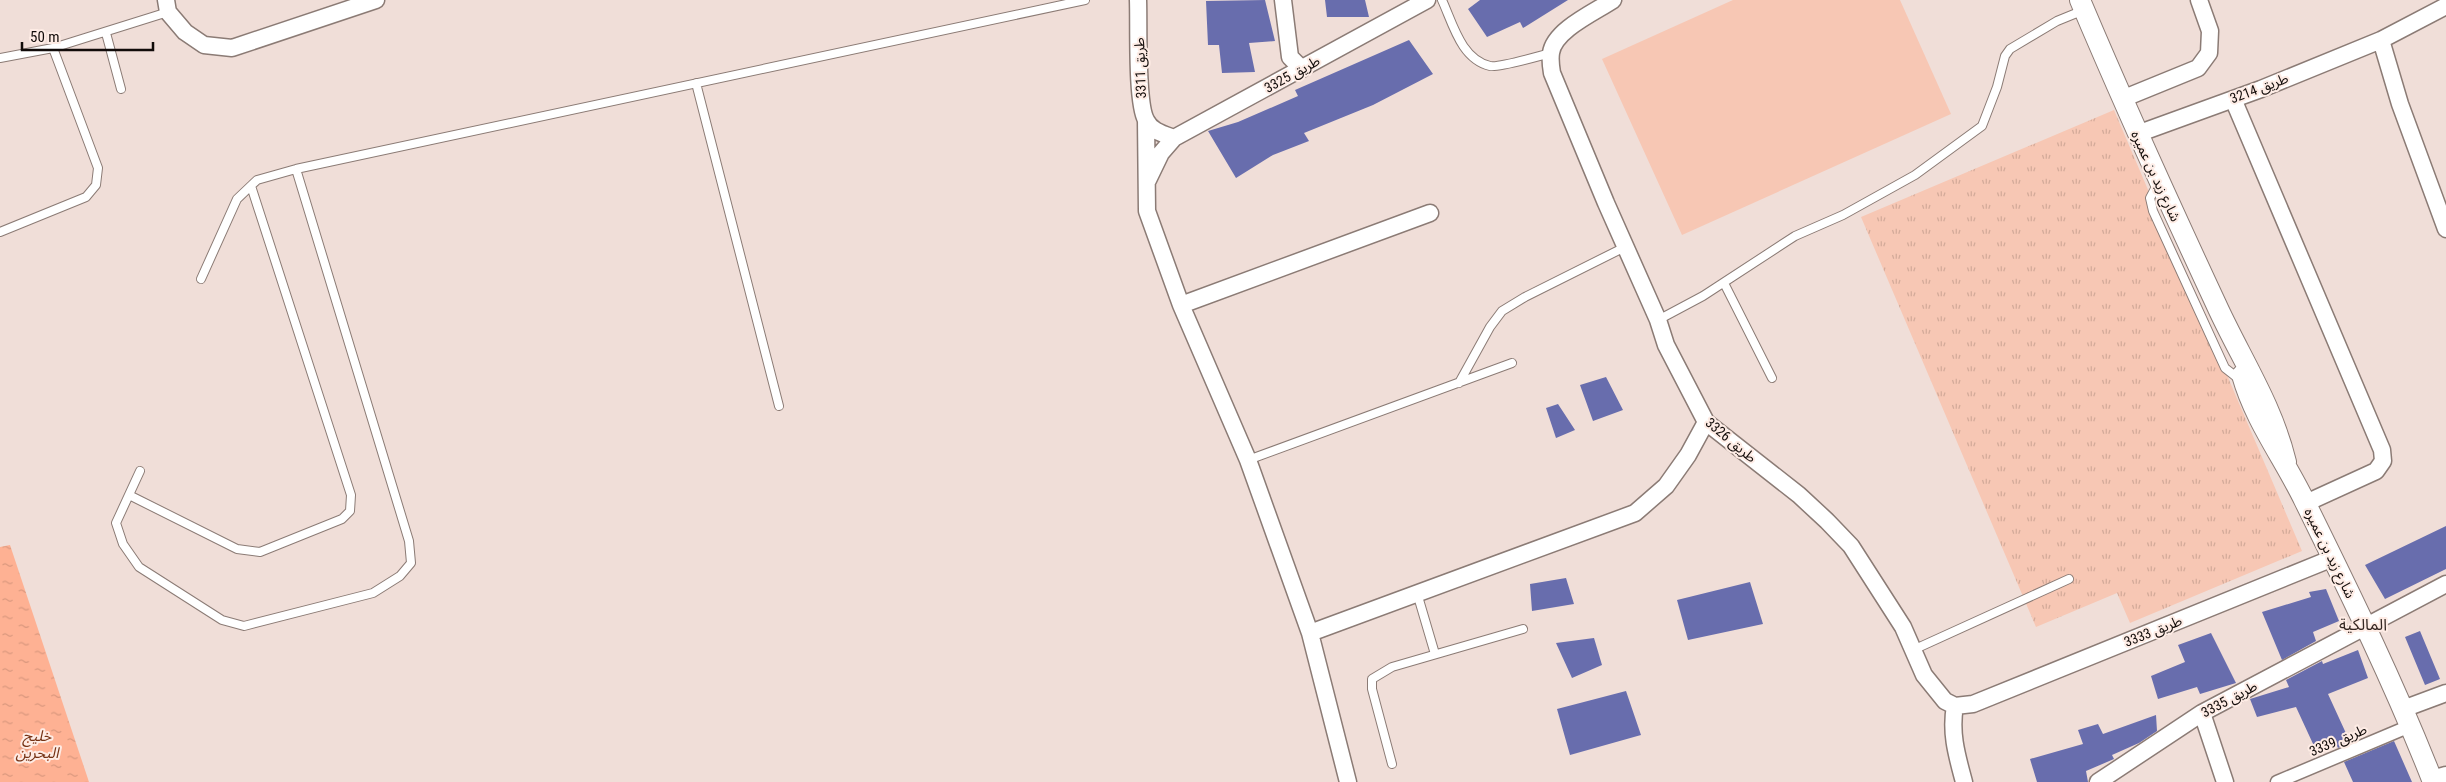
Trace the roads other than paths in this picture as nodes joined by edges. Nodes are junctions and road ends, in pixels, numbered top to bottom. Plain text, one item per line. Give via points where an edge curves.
1 (376, 0) edge
2 (1085, 0) edge
3 (1138, 0) edge
4 (1283, 0) edge
5 (1427, 0) edge
6 (1442, 0) edge
7 (1613, 0) edge
8 (2199, 0) edge
9 (2082, 5) edge
10 (167, 6) edge
11 (2446, 6) edge
12 (106, 32) junction
13 (2381, 40) junction
14 (53, 48) junction
15 (1551, 53) junction
16 (0, 58) edge
17 (1302, 68) junction
18 (696, 83) junction
19 (122, 89) dead end
20 (2122, 99) junction
21 (2233, 99) junction
22 (1151, 126) junction
23 (2137, 134) junction
24 (1174, 138) junction
25 (296, 169) junction
26 (2159, 182) junction
27 (251, 186) junction
28 (1145, 189) junction
29 (1430, 213) dead end
30 (2446, 229) edge
31 (0, 232) edge
32 (1625, 247) junction
33 (201, 279) dead end
34 (1724, 283) junction
35 (1181, 305) junction
36 (1658, 320) junction
37 (2237, 350) junction
38 (1512, 363) dead end
39 (1772, 378) dead end
40 (2244, 381) junction
41 (1459, 383) junction
42 (779, 406) dead end
43 (1706, 422) junction
44 (1248, 460) junction
45 (2286, 462) junction
46 (140, 471) dead end
47 (129, 495) junction
48 (2306, 503) junction
49 (2333, 558) junction
50 (2069, 579) dead end
51 (2446, 584) edge
52 (1417, 593) junction
53 (2367, 627) junction
54 (1522, 628) dead end
55 (1310, 633) junction
56 (1913, 650) junction
57 (1435, 654) junction
58 (2446, 693) edge
59 (1955, 706) junction
60 (2202, 713) junction
61 (2407, 718) junction
62 (1392, 764) dead end
63 (2437, 779) edge
64 (1348, 782) edge
65 (1964, 782) edge
66 (2098, 782) edge
67 (2225, 782) edge
68 (2277, 782) edge

1 - 10 street via 232,48 204,45 185,32
2 - 18 lane
3 - 22 street, طريق 3311 via 1141,102
4 - 17 street via 1290,58
5 - 17 street, طريق 3325
6 - 15 lane via 1461,43 1472,58 1492,66
7 - 15 street via 1556,39
8 - 20 street via 2210,31 2208,52 2198,68
9 - 20 street, شارع زيد بن عميره
9 - 34 lane via 2010,49 1982,126 1915,175 1843,215 1795,236
10 - 12 lane
11 - 13 street, طريق 3214
12 - 14 lane
12 - 19 lane
13 - 21 street, طريق 3214
13 - 30 street via 2400,104
14 - 16 lane
14 - 31 lane via 98,168 96,185 86,196
15 - 32 street, طريق 3326 via 1552,73
17 - 24 street, طريق 3325
18 - 25 lane
18 - 42 lane
20 - 23 street, شارع زيد بن عميره
21 - 23 street, طريق 3214
21 - 48 street via 2382,450 2383,461 2376,471
22 - 24 street
22 - 28 street, طريق 3311
23 - 26 street, شارع زيد بن عميره
24 - 28 street via 1160,153
25 - 27 lane via 257,180
25 - 47 lane via 408,541 411,563 400,576 373,593 244,626 222,620 139,567 123,544 116,523
26 - 37 street, شارع زيد بن عميره
26 - 40 lane via 2152,192 2153,211 2225,368
27 - 33 lane via 237,199
27 - 47 lane via 351,495 350,511 342,519 260,552 237,549
28 - 35 street, طريق 3311 via 1147,211
29 - 35 street
32 - 36 street, طريق 3326
32 - 41 lane via 1502,311
34 - 36 lane
34 - 39 lane
35 - 44 street, طريق 3311
36 - 43 street, طريق 3326 via 1666,346
37 - 40 street, شارع زيد بن عميره
37 - 45 street, شارع زيد بن عميره via 2267,404
38 - 41 lane
40 - 45 street, شارع زيد بن عميره via 2263,428
41 - 44 lane
43 - 52 street via 1666,486 1635,513
43 - 56 street, طريق 3326 via 1798,495 1851,546 1903,627
44 - 55 street, طريق 3311
45 - 48 street, شارع زيد بن عميره
46 - 47 lane
48 - 49 street, شارع زيد بن عميره
49 - 53 street, شارع زيد بن عميره
49 - 59 street, طريق 3333 via 1973,704
50 - 56 lane
51 - 53 street, طريق 3335
52 - 55 street
52 - 57 lane
53 - 60 street, طريق 3335
53 - 61 street, شارع زيد بن عميره
54 - 57 lane
55 - 64 street, طريق 3311
56 - 59 street, طريق 3326 via 1924,675 1945,701
57 - 62 lane via 1392,667 1372,679
58 - 61 street
59 - 65 street via 1953,738
60 - 66 street, طريق 3335
60 - 67 street
61 - 63 street, شارع زيد بن عميره
61 - 68 street, طريق 3339

